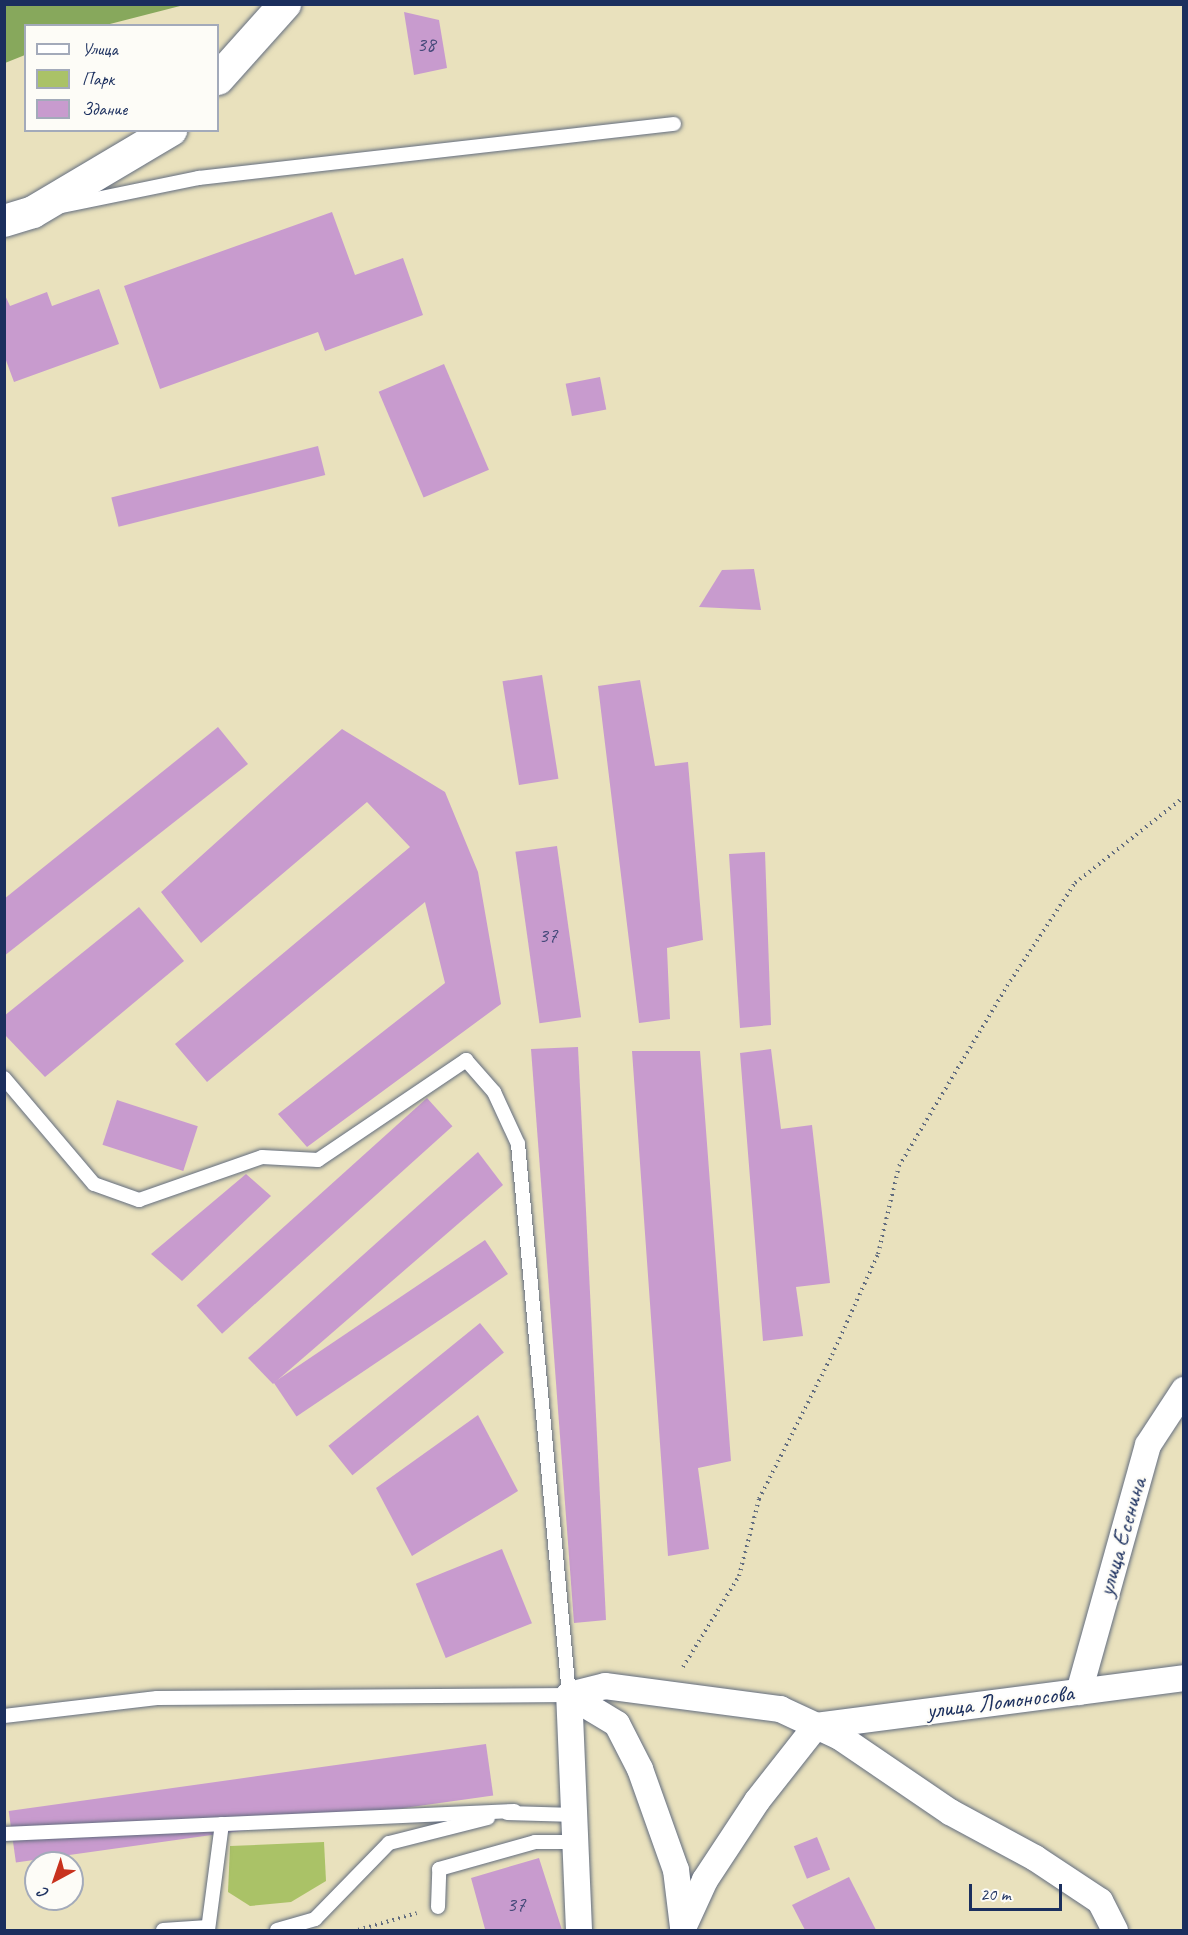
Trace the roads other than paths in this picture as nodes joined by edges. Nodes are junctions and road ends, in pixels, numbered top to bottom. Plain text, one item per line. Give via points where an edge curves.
1 (285, 4) edge
2 (219, 78) edge
3 (674, 124) dead end
4 (167, 132) edge
5 (19, 216) edge
6 (4, 1078) edge
7 (1184, 1390) edge
8 (1184, 1678) edge
9 (1079, 1692) junction
10 (569, 1695) junction
11 (4, 1716) edge
12 (816, 1726) junction
13 (514, 1811) junction
14 (576, 1815) junction
15 (222, 1824) junction
16 (4, 1834) edge
17 (577, 1842) junction
18 (438, 1906) road end
19 (208, 1929) edge
20 (683, 1929) edge
21 (163, 1930) edge
22 (277, 1930) edge
23 (579, 1930) edge
24 (1115, 1930) edge

1 - 2 street
3 - 5 lane via 199,178
4 - 5 street
6 - 10 lane via 94,1184 139,1200 262,1157 318,1160 466,1060 494,1092 518,1144
7 - 9 street, улица Есенина via 1148,1445
8 - 9 street, улица Ломоносова
9 - 12 street, улица Ломоносова
10 - 11 lane via 157,1698
10 - 12 street via 605,1686 780,1709
10 - 14 street
10 - 20 street via 616,1724 640,1769 676,1870
12 - 20 street via 731,1840 705,1880
12 - 24 street via 840,1737 950,1812 1035,1858 1100,1901
13 - 14 lane
13 - 15 lane
13 - 22 lane via 389,1844 315,1919
14 - 17 street
15 - 16 lane
15 - 19 lane
17 - 18 lane via 535,1842 440,1869
17 - 23 street
19 - 21 lane

